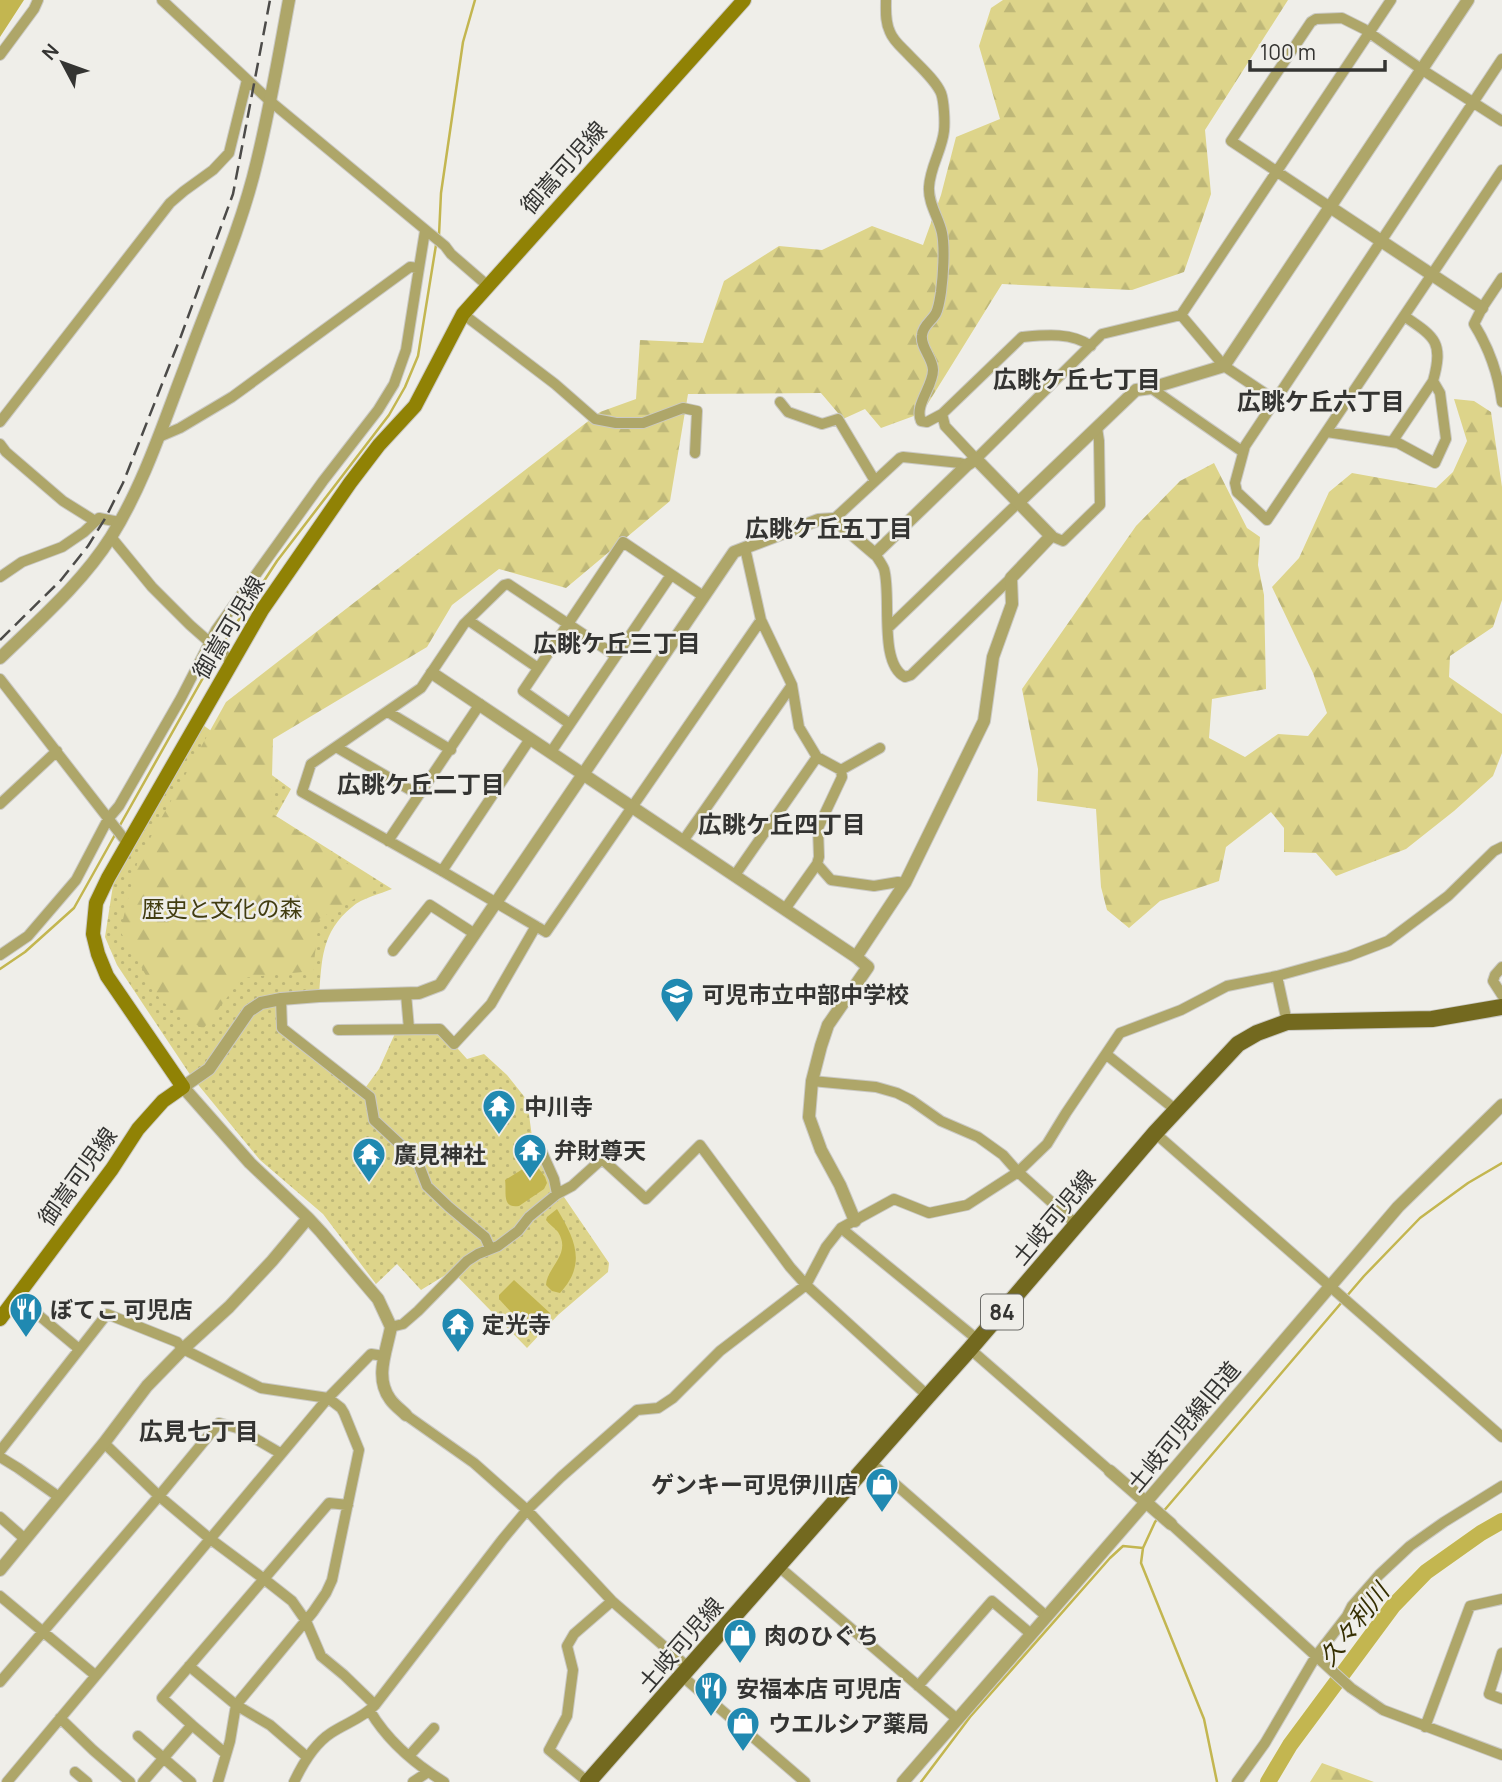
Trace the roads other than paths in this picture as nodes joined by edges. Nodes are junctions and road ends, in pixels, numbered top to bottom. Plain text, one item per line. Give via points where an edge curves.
1 (38, 0) edge
2 (162, 0) edge
3 (289, 0) edge
4 (744, 0) edge
5 (886, 0) edge
6 (1391, 0) edge
7 (1468, 0) edge
8 (1368, 33) junction
9 (0, 55) edge
10 (1502, 59) edge
11 (1421, 69) junction
12 (247, 80) junction
13 (270, 101) junction
14 (1473, 102) junction
15 (1502, 121) edge
16 (1502, 170) edge
17 (1277, 172) junction
18 (1330, 207) junction
19 (429, 234) junction
20 (1382, 241) junction
21 (419, 268) junction
22 (1432, 274) junction
23 (1502, 278) edge
24 (488, 286) junction
25 (1482, 308) junction
26 (463, 314) junction
27 (1181, 315) junction
28 (1404, 316) junction
29 (1091, 346) junction
30 (1224, 366) junction
31 (1433, 381) junction
32 (1151, 388) junction
33 (1275, 400) junction
34 (780, 402) dead end
35 (1502, 402) edge
36 (942, 414) junction
37 (0, 422) edge
38 (1097, 428) junction
39 (1327, 432) junction
40 (159, 437) junction
41 (1392, 442) junction
42 (0, 444) edge
43 (1243, 452) junction
44 (695, 453) dead end
45 (972, 462) junction
46 (875, 481) junction
47 (1019, 502) junction
48 (834, 519) junction
49 (95, 521) junction
50 (119, 522) junction
51 (1051, 536) junction
52 (111, 537) junction
53 (744, 548) junction
54 (876, 554) junction
55 (671, 575) junction
56 (0, 577) edge
57 (1011, 578) junction
58 (703, 596) junction
59 (468, 620) junction
60 (761, 620) junction
61 (568, 625) junction
62 (888, 628) junction
63 (212, 644) junction
64 (616, 656) junction
65 (0, 657) edge
66 (227, 658) junction
67 (538, 668) junction
68 (432, 673) junction
69 (0, 679) edge
70 (792, 685) junction
71 (480, 705) junction
72 (388, 712) junction
73 (570, 724) junction
74 (530, 738) junction
75 (336, 747) junction
76 (880, 748) dead end
77 (451, 750) junction
78 (57, 751) junction
79 (551, 752) junction
80 (817, 757) junction
81 (841, 770) junction
82 (583, 774) junction
83 (419, 794) junction
84 (0, 804) edge
85 (633, 807) junction
86 (108, 819) junction
87 (388, 841) junction
88 (684, 841) junction
89 (128, 844) junction
90 (1502, 847) edge
91 (817, 864) junction
92 (442, 871) junction
93 (735, 875) junction
94 (905, 883) junction
95 (496, 902) junction
96 (785, 909) junction
97 (536, 926) junction
98 (475, 934) junction
99 (393, 951) dead end
100 (0, 955) edge
101 (856, 957) junction
102 (1502, 967) edge
103 (1277, 976) junction
104 (406, 994) junction
105 (1502, 995) edge
106 (281, 999) junction
107 (1502, 1007) edge
108 (1287, 1022) junction
109 (409, 1029) junction
110 (338, 1030) dead end
111 (1107, 1055) junction
112 (812, 1080) junction
113 (183, 1087) junction
114 (1502, 1105) edge
115 (1176, 1110) junction
116 (1155, 1133) junction
117 (541, 1150) dead end
118 (1018, 1172) junction
119 (557, 1194) junction
120 (308, 1217) junction
121 (855, 1221) junction
122 (1077, 1224) junction
123 (841, 1228) junction
124 (490, 1248) junction
125 (806, 1285) junction
126 (1340, 1294) junction
127 (17, 1297) junction
128 (0, 1319) edge
129 (391, 1327) junction
130 (974, 1345) junction
131 (79, 1349) junction
132 (183, 1349) junction
133 (384, 1356) junction
134 (928, 1396) junction
135 (328, 1398) junction
136 (406, 1415) joint
137 (1502, 1437) edge
138 (104, 1443) junction
139 (0, 1451) edge
140 (280, 1453) junction
141 (0, 1458) edge
142 (870, 1462) junction
143 (1110, 1471) joint
144 (1502, 1486) edge
145 (159, 1496) junction
146 (59, 1497) junction
147 (348, 1505) junction
148 (1150, 1506) junction
149 (527, 1510) junction
150 (0, 1517) edge
151 (1171, 1524) joint
152 (209, 1538) junction
153 (25, 1539) junction
154 (778, 1566) junction
155 (0, 1570) edge
156 (264, 1578) junction
157 (0, 1596) edge
158 (1502, 1599) edge
159 (612, 1601) junction
160 (1046, 1616) junction
161 (306, 1621) junction
162 (43, 1631) junction
163 (1031, 1634) junction
164 (1502, 1653) edge
165 (1319, 1659) junction
166 (189, 1666) junction
167 (686, 1672) junction
168 (95, 1675) junction
169 (0, 1682) edge
170 (918, 1686) junction
171 (1502, 1699) edge
172 (236, 1705) junction
173 (372, 1708) junction
174 (60, 1718) junction
175 (957, 1719) junction
176 (192, 1725) junction
177 (1425, 1727) junction
178 (434, 1728) dead end
179 (138, 1736) dead end
180 (226, 1754) junction
181 (1502, 1755) edge
182 (409, 1756) junction
183 (307, 1757) junction
184 (164, 1758) junction
185 (75, 1772) dead end
186 (428, 1772) junction
187 (7, 1782) edge
188 (87, 1782) edge
189 (130, 1782) edge
190 (143, 1782) edge
191 (191, 1782) edge
192 (218, 1782) edge
193 (294, 1782) edge
194 (413, 1782) edge
195 (444, 1782) edge
196 (588, 1782) edge
197 (805, 1782) edge
198 (904, 1782) edge
199 (1237, 1782) edge

1 - 9 street
2 - 12 street
3 - 13 street
4 - 24 main road, 御嵩可児線
5 - 36 street via 892,36 941,94 944,130 929,190 942,230 941,293 936,313 922,335 933,375 919,417 927,422
6 - 8 street
7 - 11 street
8 - 11 street
8 - 17 street
8 - 17 street via 1342,18 1311,22 1231,141
10 - 14 street
11 - 14 street
11 - 18 street
12 - 13 street
12 - 37 street via 229,153 170,203
13 - 19 street
13 - 40 street via 245,203
14 - 15 street
14 - 20 street
16 - 22 street
17 - 18 street
17 - 27 street
18 - 20 street
18 - 30 street
19 - 21 street
19 - 24 street
20 - 22 street
20 - 33 street
21 - 40 street via 410,267 232,397
21 - 63 street via 406,350 394,384 216,629
22 - 25 street
22 - 28 street
23 - 25 street
24 - 26 main road, 御嵩可児線
25 - 35 street via 1474,324 1491,354
26 - 44 street via 595,419 643,423 682,408 697,411
26 - 66 main road, 御嵩可児線 via 415,405 342,494
27 - 29 street via 1102,334
27 - 30 street
28 - 31 street via 1434,339
28 - 39 street
29 - 36 street via 1057,335 1022,337
29 - 45 street
30 - 32 street
30 - 33 street
31 - 41 street
31 - 41 street via 1440,393 1446,439 1435,463
32 - 38 street via 1136,390
32 - 43 street
33 - 43 street
34 - 46 street via 788,412 822,424 838,419
36 - 45 street via 945,426
38 - 47 street
38 - 51 street via 1100,505 1063,541
39 - 41 street
39 - 43 street via 1267,520 1237,492
40 - 50 street
42 - 49 street via 64,501
45 - 46 street via 903,457
45 - 47 street
45 - 54 street
46 - 48 street
47 - 51 street
47 - 62 street
48 - 53 street via 818,520
48 - 54 street
49 - 50 street
49 - 56 street via 62,547 22,562
50 - 52 street
51 - 57 street
52 - 63 street via 152,587
52 - 65 street via 62,598
53 - 58 street via 734,552
53 - 60 street
54 - 62 street via 886,584
55 - 58 street
55 - 61 street via 623,541
55 - 64 street
57 - 62 street via 911,675 905,677 896,669
57 - 94 street via 1012,604 993,657 984,721
58 - 82 street
59 - 61 street via 509,584
59 - 67 street
59 - 68 street
60 - 70 street
60 - 85 street
61 - 64 street
61 - 67 street
63 - 66 street
63 - 86 street
64 - 73 street
66 - 89 main road, 御嵩可児線
67 - 73 street via 523,691
68 - 71 street
68 - 72 street via 421,688
69 - 78 street
70 - 80 street via 799,727
70 - 88 street
71 - 74 street
71 - 77 street
72 - 75 street
72 - 77 street
73 - 79 street
74 - 79 street
74 - 92 street
75 - 83 street
75 - 87 street via 310,764 302,792
76 - 81 street
77 - 83 street
78 - 84 street
78 - 86 street
79 - 82 street
80 - 81 street
80 - 93 street
81 - 91 street via 842,777 818,828
82 - 85 street
82 - 95 street
83 - 87 street
85 - 88 street
85 - 97 street via 546,932
86 - 89 street
86 - 100 street via 76,880 28,936
87 - 92 street
88 - 93 street
89 - 113 main road, 御嵩可児線 via 96,904 93,934 107,976
90 - 103 street via 1388,941
91 - 94 street via 831,880 874,886
91 - 96 street
92 - 95 street
93 - 96 street
94 - 101 street
95 - 97 street
95 - 98 street
96 - 101 street
97 - 109 street via 491,1004 454,1044 440,1029
98 - 99 street via 430,905
98 - 104 street via 440,985
101 - 112 street via 868,967 828,1025
102 - 105 street via 1493,981
103 - 108 street
103 - 111 street via 1227,986 1121,1034
104 - 106 street
104 - 109 street
106 - 113 street via 249,1011 209,1069
106 - 124 street via 282,1028 370,1097 374,1120 417,1160 427,1185 485,1237
107 - 108 main road, 土岐可児線 / 84 via 1432,1019
108 - 115 main road, 土岐可児線 / 84 via 1238,1044
109 - 110 street
111 - 115 street
111 - 118 street via 1047,1144
112 - 118 street via 897,1093 940,1121 978,1137
112 - 121 street via 809,1117
113 - 120 street via 250,1163
113 - 127 main road, 御嵩可児線 via 138,1129
114 - 126 street, 土岐可児線旧道 via 1398,1207
115 - 116 main road, 土岐可児線 / 84
116 - 122 main road, 土岐可児線 / 84
116 - 126 street
117 - 119 street
118 - 121 street via 967,1205 929,1213 894,1199
118 - 122 street
119 - 124 street via 518,1231
119 - 125 street via 602,1159 646,1199 700,1145
120 - 129 street via 378,1299
120 - 132 street via 229,1307
121 - 123 street
122 - 130 main road, 土岐可児線 / 84
123 - 125 street
123 - 130 street
124 - 129 street via 467,1261 403,1324
125 - 134 street
125 - 149 street via 720,1351 673,1398 658,1408 638,1410
126 - 137 street
126 - 148 street, 土岐可児線旧道
127 - 128 main road, 御嵩可児線
127 - 131 street
129 - 133 street
130 - 134 main road, 土岐可児線 / 84
130 - 143 street
131 - 132 street via 107,1314 177,1342
131 - 139 street
132 - 135 street via 261,1388
132 - 138 street via 147,1386
133 - 135 street via 371,1354
133 - 136 street via 384,1387
134 - 142 main road, 土岐可児線 / 84
135 - 140 street
135 - 147 street via 344,1413 359,1450
136 - 149 street via 474,1463
138 - 145 street
138 - 146 street
140 - 145 street via 219,1423
140 - 152 street
141 - 146 street
142 - 154 main road, 土岐可児線 / 84
142 - 160 street
143 - 148 street
144 - 165 street via 1410,1546 1379,1575 1352,1606
145 - 152 street
145 - 162 street
146 - 153 street
147 - 156 street via 329,1503
147 - 161 street via 332,1580
148 - 151 street
148 - 160 street, 土岐可児線旧道
149 - 159 street
149 - 173 street
150 - 153 street
151 - 165 street
152 - 156 street
152 - 168 street
153 - 155 street
154 - 167 main road, 土岐可児線 / 84
154 - 170 street
156 - 161 street via 292,1601
156 - 166 street
157 - 162 street
158 - 177 street via 1469,1606
159 - 167 street
159 - 196 street via 574,1633 567,1646 573,1670 567,1716 550,1750
160 - 163 street, 土岐可児線旧道
161 - 172 street
161 - 173 street via 321,1656
162 - 168 street
162 - 169 street
163 - 170 street via 992,1601
163 - 175 street, 土岐可児線旧道
164 - 171 street via 1489,1694
165 - 177 street via 1383,1710
165 - 199 street
166 - 172 street
166 - 176 street via 162,1698
167 - 196 main road, 土岐可児線 / 84
167 - 197 street
168 - 174 street
170 - 175 street
172 - 180 street
172 - 183 street via 270,1725
173 - 182 street via 377,1723
173 - 183 street via 331,1733
174 - 187 street
174 - 189 street
175 - 198 street, 土岐可児線旧道
176 - 180 street
176 - 184 street
177 - 181 street
178 - 182 street
179 - 184 street
180 - 192 street
182 - 186 street
183 - 193 street
184 - 190 street
184 - 191 street
185 - 188 street
186 - 194 street
186 - 195 street

